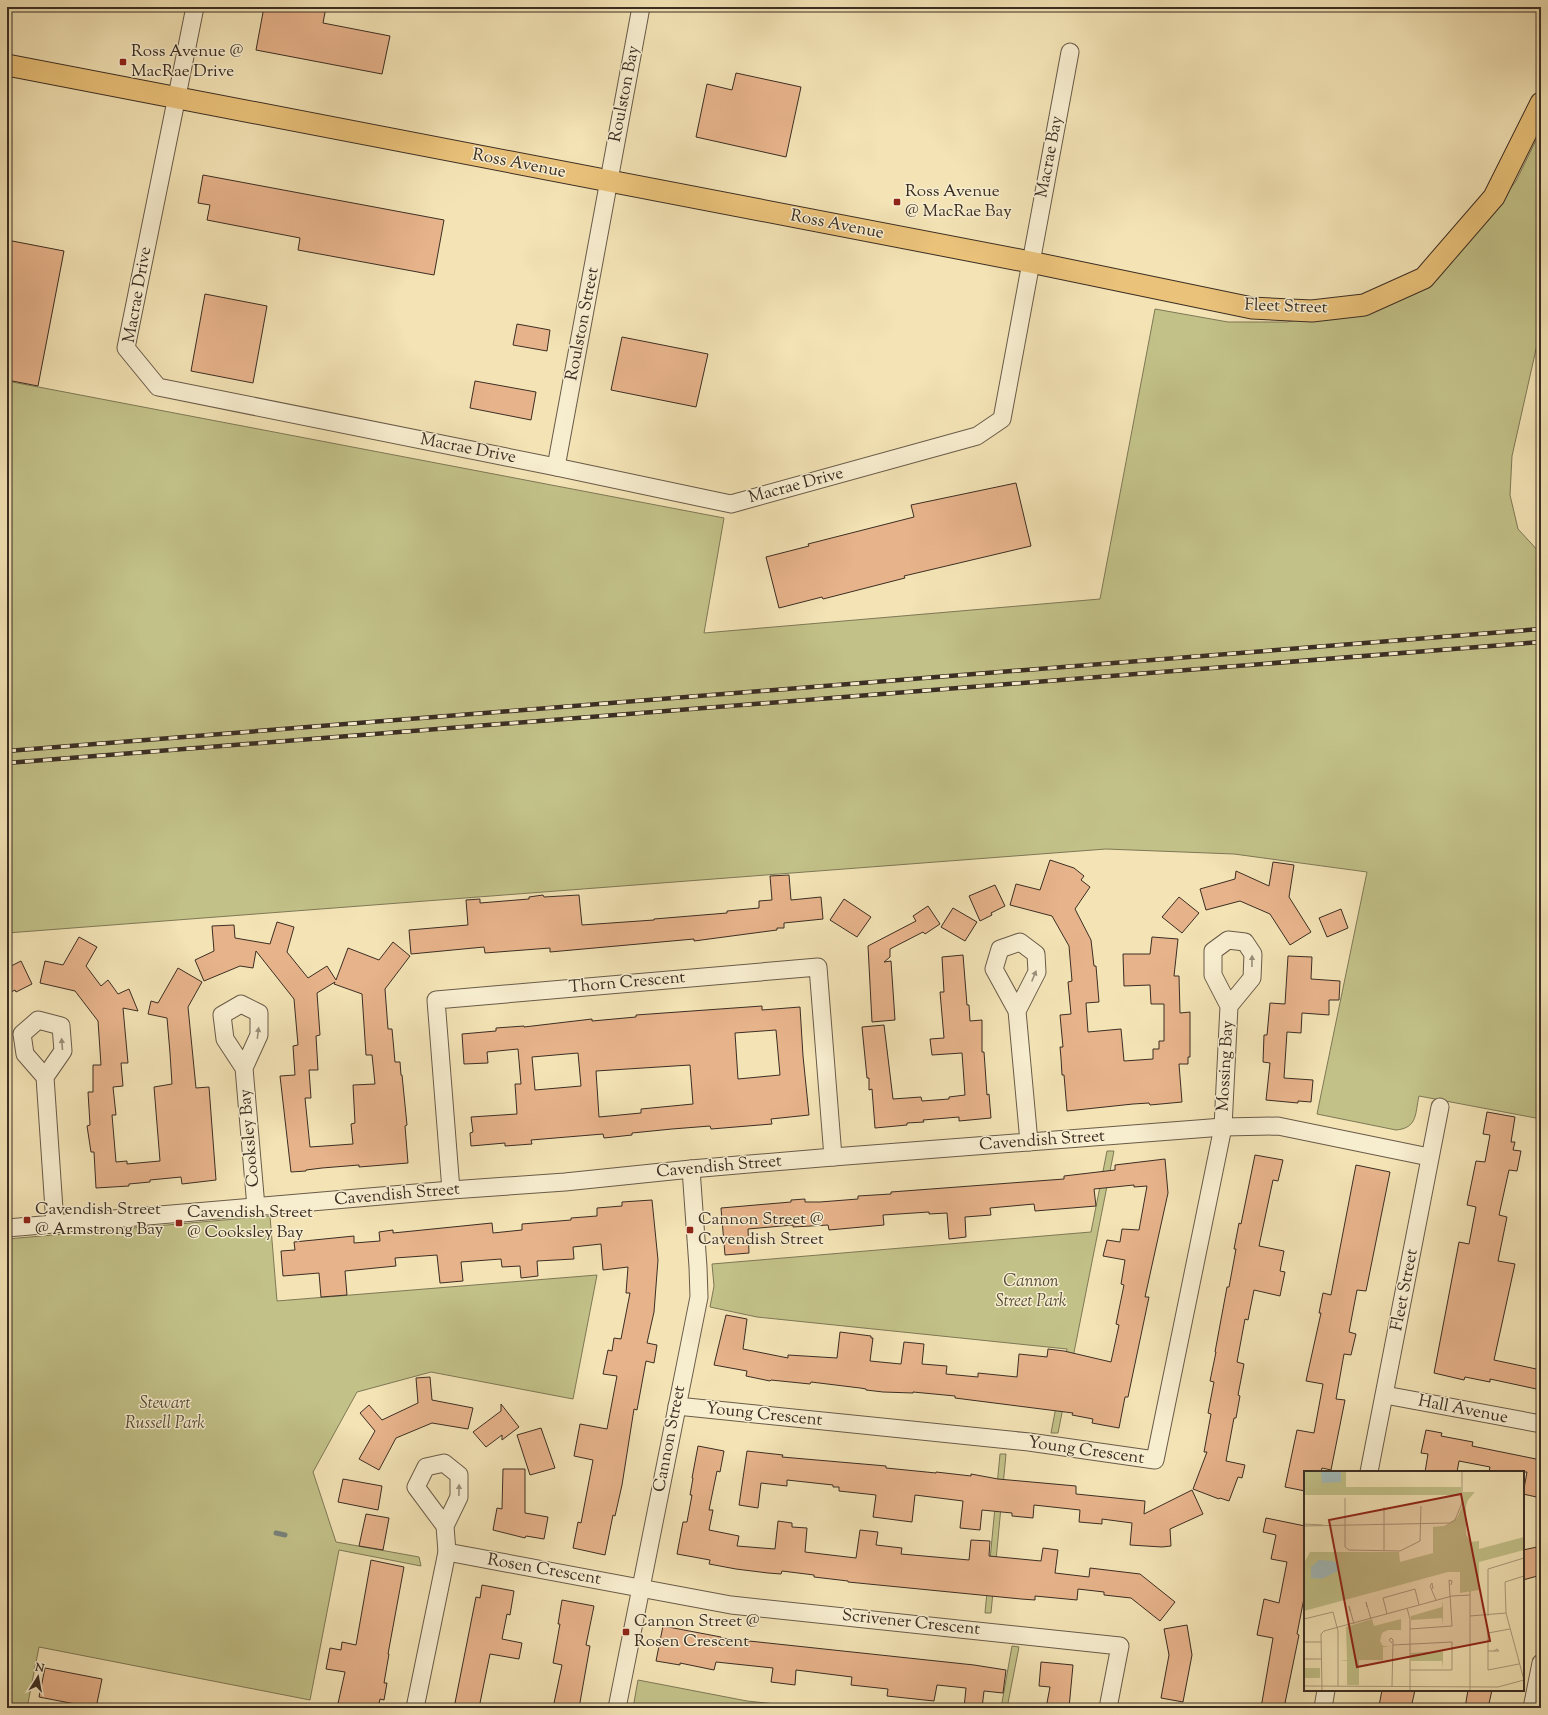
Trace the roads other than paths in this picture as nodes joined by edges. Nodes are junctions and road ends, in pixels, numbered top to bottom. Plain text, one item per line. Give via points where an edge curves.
1 (195, 7) edge
2 (641, 7) edge
3 (1070, 52) dead end
4 (7, 65) edge
5 (178, 98) junction
6 (1541, 103) edge
7 (609, 181) junction
8 (1030, 262) junction
9 (556, 467) junction
10 (1229, 1006) dead end
11 (1017, 1011) dead end
12 (244, 1068) dead end
13 (45, 1077) dead end
14 (1440, 1107) dead end
15 (1223, 1127) junction
16 (1029, 1142) junction
17 (833, 1157) junction
18 (1430, 1157) junction
19 (691, 1169) junction
20 (451, 1190) junction
21 (256, 1207) junction
22 (55, 1224) junction
23 (7, 1228) edge
24 (1385, 1395) junction
25 (677, 1406) junction
26 (1541, 1424) edge
27 (1369, 1471) edge
28 (445, 1526) dead end
29 (447, 1552) junction
30 (640, 1587) junction
31 (1541, 1663) edge
32 (1326, 1691) edge
33 (415, 1708) edge
34 (617, 1708) edge
35 (1108, 1708) edge
36 (1322, 1708) edge
37 (1532, 1708) edge

1 - 5 street, Macrae Drive
2 - 7 street, Roulston Bay
3 - 8 street, Macrae Bay
4 - 5 main road, Ross Avenue
5 - 7 main road, Ross Avenue
5 - 9 street, Macrae Drive via 126,348 158,387
6 - 8 main road, Fleet Street via 1494,198 1424,278 1364,305 1312,311 1252,308
7 - 8 main road, Ross Avenue
7 - 9 street, Roulston Street
8 - 9 street, Macrae Drive via 1002,419 977,436 731,504
10 - 15 street, Mossing Bay
11 - 16 street
12 - 21 street, Cooksley Bay
13 - 22 street
14 - 18 street, Fleet Street
15 - 16 street, Cavendish Street
15 - 18 street, Cavendish Street via 1278,1126
15 - 25 street, Young Crescent via 1155,1460 1029,1442
16 - 17 street, Cavendish Street
17 - 19 street, Cavendish Street
17 - 20 street, Thorn Crescent via 818,967 476,996 436,1000
18 - 24 street, Fleet Street
19 - 20 street, Cavendish Street
19 - 25 street, Cannon Street via 699,1297
20 - 21 street, Cavendish Street
21 - 22 street, Cavendish Street
22 - 23 street, Cavendish Street
24 - 26 street, Hall Avenue
24 - 27 street, Fleet Street
25 - 30 street, Cannon Street
28 - 29 street
29 - 30 street, Rosen Crescent
29 - 33 street
30 - 34 street, Cannon Street
30 - 35 street, Scrivener Crescent via 731,1605 1120,1646
31 - 37 street
32 - 36 street

